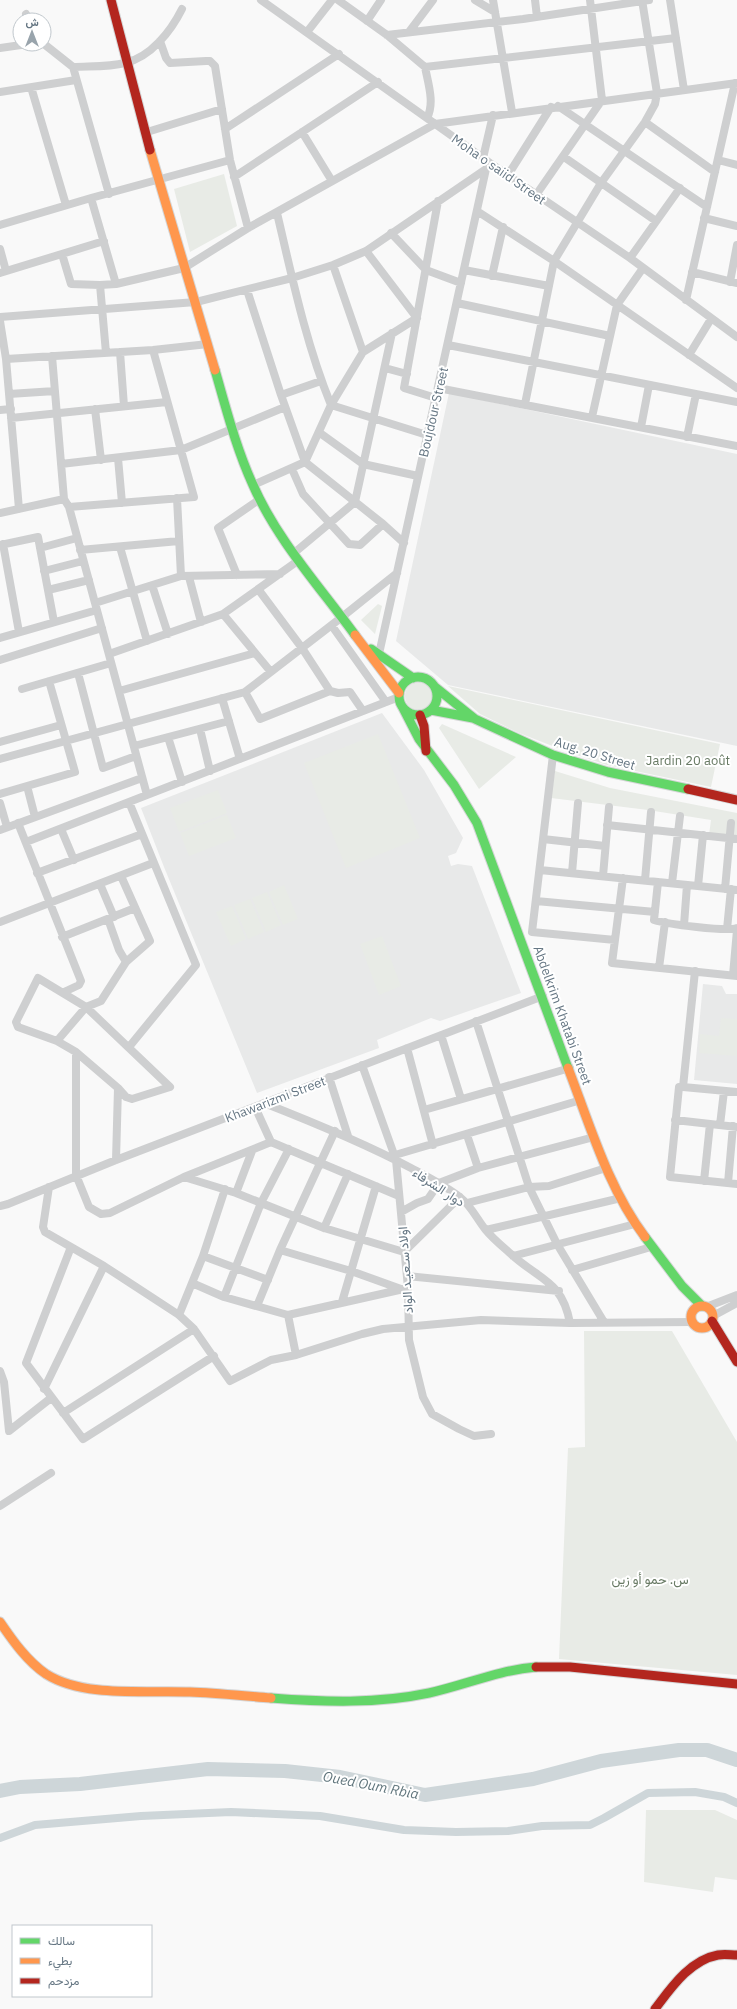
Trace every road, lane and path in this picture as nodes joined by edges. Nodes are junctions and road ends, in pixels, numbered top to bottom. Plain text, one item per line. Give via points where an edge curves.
1 (111, 0) edge
2 (262, 0) edge
3 (332, 0) edge
4 (338, 0) edge
5 (381, 0) edge
6 (433, 0) edge
7 (475, 0) edge
8 (494, 0) edge
9 (534, 0) edge
10 (644, 0) edge
11 (670, 0) edge
12 (591, 4) edge
13 (182, 9) dead end
14 (495, 12) junction
15 (537, 17) junction
16 (367, 21) junction
17 (496, 22) junction
18 (307, 32) junction
19 (409, 32) junction
20 (387, 35) junction
21 (676, 38) junction
22 (160, 41) junction
23 (647, 42) junction
24 (12, 46) edge
25 (597, 47) junction
26 (0, 48) edge
27 (52, 50) edge
28 (339, 54) junction
29 (502, 59) junction
30 (127, 63) junction
31 (73, 67) junction
32 (425, 67) junction
33 (76, 80) junction
34 (378, 82) junction
35 (736, 83) edge
36 (31, 87) junction
37 (684, 90) junction
38 (0, 92) edge
39 (657, 93) junction
40 (602, 100) junction
41 (555, 106) junction
42 (222, 109) junction
43 (512, 112) junction
44 (493, 115) junction
45 (427, 118) junction
46 (645, 122) junction
47 (435, 124) junction
48 (586, 124) junction
49 (225, 129) junction
50 (147, 132) junction
51 (302, 132) junction
52 (625, 151) junction
53 (564, 156) junction
54 (483, 158) junction
55 (230, 160) junction
56 (718, 160) junction
57 (737, 165) edge
58 (488, 166) junction
59 (715, 172) junction
60 (508, 175) junction
61 (234, 177) junction
62 (160, 180) junction
63 (332, 181) junction
64 (601, 183) junction
65 (680, 188) junction
66 (109, 194) junction
67 (536, 195) junction
68 (91, 198) junction
69 (438, 201) junction
70 (66, 205) junction
71 (707, 207) junction
72 (477, 211) junction
73 (277, 213) junction
74 (704, 218) junction
75 (656, 221) junction
76 (577, 223) junction
77 (0, 225) edge
78 (737, 226) edge
79 (503, 227) junction
80 (248, 228) junction
81 (391, 233) junction
82 (104, 241) junction
83 (0, 249) edge
84 (737, 249) edge
85 (366, 251) junction
86 (62, 254) junction
87 (630, 258) junction
88 (554, 261) junction
89 (333, 265) junction
90 (184, 268) junction
91 (643, 268) junction
92 (426, 270) junction
93 (464, 270) junction
94 (3, 272) edge
95 (692, 272) junction
96 (492, 276) junction
97 (292, 278) junction
98 (733, 282) edge
99 (461, 283) junction
100 (116, 284) junction
101 (100, 286) junction
102 (549, 286) junction
103 (247, 290) junction
104 (686, 300) junction
105 (196, 302) junction
106 (457, 303) junction
107 (617, 305) junction
108 (102, 310) junction
109 (0, 317) edge
110 (417, 318) junction
111 (711, 319) junction
112 (0, 321) edge
113 (542, 322) junction
114 (392, 333) junction
115 (610, 336) junction
116 (737, 337) edge
117 (208, 344) junction
118 (448, 345) junction
119 (153, 350) junction
120 (120, 352) junction
121 (363, 352) junction
122 (106, 353) junction
123 (689, 355) junction
124 (52, 356) junction
125 (6, 359) junction
126 (534, 362) junction
127 (385, 368) junction
128 (407, 374) junction
129 (601, 375) junction
130 (321, 381) junction
131 (649, 385) junction
132 (438, 388) junction
133 (737, 388) edge
134 (55, 391) junction
135 (9, 394) junction
136 (696, 394) junction
137 (281, 396) junction
138 (436, 398) junction
139 (168, 402) junction
140 (737, 402) edge
141 (525, 404) junction
142 (331, 405) junction
143 (124, 406) junction
144 (285, 407) junction
145 (10, 409) junction
146 (95, 409) junction
147 (0, 410) edge
148 (57, 413) junction
149 (592, 417) junction
150 (11, 418) junction
151 (374, 419) junction
152 (641, 427) junction
153 (232, 429) junction
154 (320, 432) junction
155 (428, 435) junction
156 (687, 437) junction
157 (737, 446) edge
158 (181, 450) junction
159 (118, 458) junction
160 (101, 460) junction
161 (305, 462) junction
162 (61, 464) junction
163 (364, 464) junction
164 (292, 469) junction
165 (418, 476) junction
166 (253, 485) junction
167 (177, 498) junction
168 (64, 499) junction
169 (260, 499) junction
170 (355, 502) junction
171 (122, 503) junction
172 (69, 507) junction
173 (19, 509) junction
174 (0, 513) edge
175 (329, 524) junction
176 (383, 524) junction
177 (77, 538) junction
178 (179, 541) junction
179 (404, 543) junction
180 (1, 545) edge
181 (120, 546) junction
182 (40, 548) junction
183 (80, 550) junction
184 (297, 556) junction
185 (83, 561) junction
186 (44, 571) junction
187 (397, 573) junction
188 (280, 574) junction
189 (236, 575) junction
190 (185, 577) junction
191 (89, 580) junction
192 (152, 585) junction
193 (258, 589) junction
194 (48, 590) junction
195 (133, 591) junction
196 (96, 607) junction
197 (223, 614) junction
198 (342, 617) junction
199 (54, 622) junction
200 (201, 622) junction
201 (332, 626) junction
202 (102, 628) junction
203 (19, 632) junction
204 (168, 634) junction
205 (0, 638) edge
206 (147, 641) junction
207 (363, 643) junction
208 (302, 648) junction
209 (255, 653) junction
210 (109, 654) junction
211 (379, 654) junction
212 (0, 660) edge
213 (111, 663) junction
214 (271, 672) junction
215 (78, 673) junction
216 (413, 678) junction
217 (49, 682) junction
218 (435, 687) junction
219 (22, 689) dead end
220 (119, 691) junction
221 (330, 691) junction
222 (245, 692) junction
223 (399, 695) junction
224 (222, 698) junction
225 (386, 702) junction
226 (403, 708) junction
227 (431, 710) junction
228 (363, 712) junction
229 (420, 715) junction
230 (476, 719) junction
231 (229, 721) junction
232 (128, 724) junction
233 (61, 725) junction
234 (200, 729) junction
235 (94, 733) junction
236 (168, 737) junction
237 (66, 741) junction
238 (0, 742) edge
239 (134, 746) junction
240 (426, 751) junction
241 (553, 755) junction
242 (136, 756) junction
243 (0, 759) edge
244 (240, 759) junction
245 (210, 771) junction
246 (142, 778) junction
247 (182, 782) junction
248 (27, 786) junction
249 (0, 794) edge
250 (147, 795) junction
251 (737, 800) edge
252 (0, 802) edge
253 (129, 802) junction
254 (578, 803) dead end
255 (609, 807) dead end
256 (652, 812) dead end
257 (680, 816) dead end
258 (35, 817) junction
259 (18, 823) junction
260 (731, 823) dead end
261 (607, 825) junction
262 (3, 828) edge
263 (61, 829) junction
264 (650, 830) junction
265 (678, 832) junction
266 (142, 834) junction
267 (703, 835) junction
268 (733, 838) edge
269 (543, 839) junction
270 (26, 842) junction
271 (574, 843) junction
272 (605, 846) junction
273 (74, 860) junction
274 (153, 863) junction
275 (540, 870) junction
276 (37, 873) junction
277 (572, 873) junction
278 (121, 876) junction
279 (603, 876) junction
280 (623, 878) junction
281 (645, 880) junction
282 (658, 882) junction
283 (672, 883) junction
284 (100, 884) junction
285 (687, 885) junction
286 (698, 886) junction
287 (731, 889) edge
288 (536, 901) junction
289 (49, 903) junction
290 (135, 908) junction
291 (619, 909) junction
292 (654, 912) junction
293 (111, 918) junction
294 (0, 922) edge
295 (664, 922) junction
296 (684, 925) junction
297 (728, 929) junction
298 (737, 929) edge
299 (62, 937) junction
300 (615, 940) junction
301 (126, 962) junction
302 (659, 968) junction
303 (695, 971) junction
304 (735, 975) edge
305 (64, 992) junction
306 (543, 996) junction
307 (86, 1007) junction
308 (476, 1021) junction
309 (441, 1035) junction
310 (57, 1041) junction
311 (128, 1047) junction
312 (407, 1048) junction
313 (76, 1052) junction
314 (362, 1065) junction
315 (570, 1068) junction
316 (329, 1077) junction
317 (683, 1087) junction
318 (118, 1088) junction
319 (496, 1089) junction
320 (724, 1091) junction
321 (737, 1092) edge
322 (460, 1099) junction
323 (581, 1100) junction
324 (264, 1103) junction
325 (255, 1106) junction
326 (424, 1110) junction
327 (675, 1120) junction
328 (507, 1123) junction
329 (710, 1124) junction
330 (720, 1125) junction
331 (735, 1126) edge
332 (335, 1131) junction
333 (467, 1135) junction
334 (348, 1136) junction
335 (594, 1137) junction
336 (271, 1142) junction
337 (433, 1145) junction
338 (289, 1149) junction
339 (252, 1151) junction
340 (396, 1158) junction
341 (518, 1158) junction
342 (116, 1160) junction
343 (320, 1161) junction
344 (478, 1168) junction
345 (606, 1168) junction
346 (348, 1174) junction
347 (76, 1175) junction
348 (184, 1177) junction
349 (704, 1181) junction
350 (439, 1183) junction
351 (728, 1183) junction
352 (737, 1184) edge
353 (376, 1186) junction
354 (49, 1187) junction
355 (529, 1187) junction
356 (225, 1190) junction
357 (236, 1193) junction
358 (399, 1196) junction
359 (621, 1198) junction
360 (463, 1200) junction
361 (261, 1203) junction
362 (4, 1205) edge
363 (0, 1210) edge
364 (401, 1212) junction
365 (543, 1217) junction
366 (294, 1218) junction
367 (635, 1224) junction
368 (324, 1228) junction
369 (486, 1230) junction
370 (360, 1240) junction
371 (558, 1244) junction
372 (71, 1247) junction
373 (652, 1247) junction
374 (280, 1250) junction
375 (404, 1252) junction
376 (203, 1256) junction
377 (512, 1256) junction
378 (104, 1266) junction
379 (234, 1268) junction
380 (572, 1270) junction
381 (351, 1271) junction
382 (407, 1276) junction
383 (268, 1280) junction
384 (192, 1283) junction
385 (682, 1286) junction
386 (405, 1288) junction
387 (558, 1291) junction
388 (737, 1295) edge
389 (224, 1297) junction
390 (342, 1302) junction
391 (737, 1303) edge
392 (257, 1306) junction
393 (704, 1307) junction
394 (692, 1313) junction
395 (179, 1315) junction
396 (288, 1315) junction
397 (712, 1318) junction
398 (604, 1322) junction
399 (693, 1322) junction
400 (570, 1323) junction
401 (409, 1326) junction
402 (702, 1328) junction
403 (194, 1329) junction
404 (731, 1353) junction
405 (296, 1355) junction
406 (214, 1356) junction
407 (737, 1362) edge
408 (0, 1371) edge
409 (44, 1389) junction
410 (51, 1398) junction
411 (63, 1413) junction
412 (491, 1434) dead end
413 (51, 1473) dead end
414 (0, 1506) edge
415 (0, 1622) edge
416 (737, 1684) edge
417 (737, 1955) edge
418 (654, 2009) edge

1 - 30 main road
2 - 18 street, Moha o saiid Street
3 - 18 street
4 - 16 street
5 - 16 street
6 - 19 street
7 - 14 street
8 - 14 street
9 - 15 street
10 - 12 street
10 - 23 street
11 - 21 street
12 - 15 street
12 - 25 street
13 - 22 street
14 - 17 street
15 - 17 street
16 - 20 street
17 - 19 street
17 - 29 street
18 - 28 street, Moha o saiid Street
19 - 20 street
20 - 32 street
21 - 23 street
21 - 37 street
22 - 30 street via 146,53
22 - 42 street via 170,63 200,60 213,64
23 - 25 street
23 - 39 street
24 - 26 street
25 - 29 street
25 - 40 street
27 - 31 street
28 - 34 street, Moha o saiid Street
28 - 49 street
29 - 32 street
29 - 43 street
30 - 31 street
30 - 50 main road
31 - 33 street
32 - 45 street via 430,100
33 - 36 street
33 - 66 street
34 - 45 street, Moha o saiid Street
34 - 51 street
35 - 37 street
35 - 56 street
36 - 38 street
36 - 70 street
37 - 39 street
39 - 40 street
39 - 46 street via 655,104
40 - 41 street
40 - 48 street
41 - 43 street
41 - 48 street
41 - 60 street
42 - 49 street
42 - 50 street
43 - 44 street
44 - 47 street
44 - 54 street
45 - 47 street, Moha o saiid Street
46 - 52 street
46 - 59 street
47 - 54 street, Moha o saiid Street
47 - 63 street
48 - 52 street
48 - 53 street
49 - 55 street
50 - 62 main road
51 - 61 street
51 - 63 street
52 - 64 street
52 - 65 street
53 - 64 street
53 - 67 street
54 - 58 street, Moha o saiid Street
55 - 61 street
55 - 62 street
56 - 57 street
56 - 59 street
58 - 60 street, Moha o saiid Street
58 - 69 street
58 - 72 street, Boujdour Street
59 - 71 street
60 - 67 street, Moha o saiid Street
61 - 80 street
62 - 66 street
62 - 90 main road
63 - 73 street
64 - 75 street
64 - 76 street
65 - 71 street
65 - 75 street
66 - 68 street
67 - 76 street, Moha o saiid Street
68 - 70 street
68 - 82 street
69 - 81 street
69 - 92 street
70 - 77 street
71 - 74 street
72 - 79 street
72 - 93 street, Boujdour Street
73 - 80 street
73 - 97 street
74 - 78 street
74 - 95 street
75 - 87 street
76 - 87 street, Moha o saiid Street
76 - 88 street
79 - 88 street
79 - 96 street
80 - 90 street
81 - 85 street
81 - 92 street
82 - 86 street
82 - 100 street
83 - 94 street
84 - 98 street
85 - 89 street
85 - 110 street
86 - 94 street
86 - 101 street via 71,284
87 - 91 street, Moha o saiid Street
88 - 102 street
88 - 107 street
89 - 97 street
89 - 121 street
90 - 100 street
90 - 105 main road
91 - 104 street, Moha o saiid Street
91 - 107 street
92 - 99 street
92 - 110 street
93 - 96 street
93 - 99 street, Boujdour Street
95 - 98 street
95 - 104 street
96 - 102 street
97 - 103 street
97 - 130 street
99 - 106 street, Boujdour Street
100 - 101 street
101 - 108 street
102 - 113 street
103 - 105 street
103 - 137 street
104 - 111 street, Moha o saiid Street
105 - 108 street
105 - 117 main road
106 - 113 street
106 - 118 street, Boujdour Street
107 - 115 street
107 - 123 street
108 - 109 street
108 - 122 street
110 - 114 street
110 - 128 street
111 - 116 street, Moha o saiid Street
111 - 123 street
112 - 125 street
113 - 115 street
113 - 126 street
114 - 121 street
114 - 127 street
115 - 129 street
117 - 119 street
117 - 153 main road
118 - 126 street
118 - 132 street, Boujdour Street
119 - 120 street
119 - 139 street
120 - 122 street
120 - 143 street
121 - 142 street
122 - 124 street
123 - 133 street
124 - 125 street
124 - 134 street
125 - 135 street
126 - 129 street
126 - 141 street
127 - 128 street
127 - 151 street
128 - 138 street via 405,388
129 - 131 street
129 - 149 street
130 - 137 street
130 - 142 street
131 - 136 street
131 - 152 street
132 - 138 street, Boujdour Street
132 - 141 street
134 - 135 street
134 - 148 street
135 - 145 street
136 - 140 street
136 - 156 street
137 - 144 street
138 - 155 street, Boujdour Street
139 - 143 street
139 - 158 street
141 - 149 street
142 - 151 street
142 - 154 street
143 - 146 street
144 - 153 street
144 - 161 street
145 - 147 street
145 - 150 street
146 - 148 street
146 - 160 street
148 - 150 street
148 - 162 street
149 - 152 street
150 - 173 street
151 - 155 street
151 - 163 street
152 - 156 street
153 - 158 street
153 - 166 main road
154 - 161 street
154 - 163 street
155 - 165 street, Boujdour Street
156 - 157 street
158 - 159 street
158 - 167 street via 194,497
159 - 160 street
159 - 171 street
160 - 162 street
161 - 164 street
161 - 170 street
162 - 168 street
163 - 165 street
163 - 170 street
164 - 166 street
164 - 175 street via 303,494
165 - 179 street, Boujdour Street
166 - 169 main road
167 - 171 street
167 - 178 street
168 - 172 street
168 - 173 street
169 - 184 main road
169 - 189 street via 218,528
170 - 175 street
170 - 176 street
171 - 172 street
172 - 177 street
173 - 174 street
175 - 176 street via 346,542 354,546 362,544
175 - 184 street
176 - 179 street
177 - 182 street
177 - 183 street
178 - 181 street
178 - 190 street
179 - 187 street, Boujdour Street
180 - 182 street via 37,536
180 - 203 street
181 - 183 street
181 - 195 street
182 - 186 street
183 - 185 street
184 - 188 street
184 - 198 main road
185 - 186 street
185 - 191 street
186 - 194 street
187 - 198 street
187 - 211 street, Boujdour Street
188 - 189 street
188 - 193 street
189 - 190 street
190 - 192 street
190 - 200 street
191 - 194 street
191 - 196 street
192 - 195 street
192 - 204 street
193 - 197 street
193 - 208 street
194 - 199 street
195 - 196 street
195 - 206 street
196 - 199 street
196 - 202 street
197 - 200 street
197 - 209 street
198 - 201 street
198 - 207 main road
199 - 203 street
200 - 204 street
201 - 208 street
201 - 225 street
202 - 210 street
202 - 212 street
203 - 205 street
204 - 206 street
206 - 210 street
207 - 211 main road
207 - 223 main road
208 - 214 street
208 - 221 street
209 - 214 street
209 - 220 street
210 - 213 street
211 - 216 main road
213 - 215 street
213 - 220 street
214 - 222 street
215 - 217 street
215 - 235 street
216 - 218 main road via 425,679
216 - 223 main road via 404,684
217 - 219 street
217 - 233 street
218 - 227 main road via 436,702
218 - 230 main road
220 - 232 street
221 - 222 street via 260,719
221 - 228 street via 350,692
222 - 224 street
223 - 225 street
223 - 226 main road
224 - 231 street
224 - 232 street
225 - 228 street
226 - 229 main road via 411,714
226 - 240 main road, Abdelkrim Khatabi Street via 414,733
227 - 229 main road
227 - 230 main road
228 - 244 street
229 - 240 main road via 424,726
230 - 241 main road, Aug. 20 Street
231 - 234 street
231 - 244 street
232 - 235 street
232 - 239 street
233 - 237 street
233 - 238 street
234 - 236 street
234 - 245 street
235 - 237 street
235 - 242 street via 103,768
236 - 239 street
236 - 247 street
237 - 243 street
237 - 248 street via 75,772
239 - 242 street
240 - 306 main road, Abdelkrim Khatabi Street via 455,786 477,822
241 - 251 main road, Aug. 20 Street via 608,772
241 - 269 street
242 - 246 street
244 - 245 street
245 - 247 street
246 - 250 street
246 - 258 street
247 - 250 street
248 - 249 street
248 - 258 street
250 - 253 street
252 - 262 street
253 - 263 street
253 - 266 street
254 - 271 street
255 - 261 street
256 - 264 street
257 - 265 street
258 - 259 street
259 - 262 street
259 - 270 street
260 - 268 street
261 - 264 street
261 - 272 street
263 - 270 street
263 - 273 street
264 - 265 street
264 - 281 street
265 - 267 street
265 - 283 street
266 - 273 street
266 - 274 street
267 - 268 street
267 - 286 street
268 - 287 street
269 - 271 street
269 - 275 street
270 - 276 street
271 - 272 street
271 - 277 street
272 - 279 street
273 - 276 street
274 - 278 street
274 - 311 street via 196,965
275 - 277 street
275 - 288 street
276 - 289 street
277 - 279 street
278 - 284 street
278 - 290 street
279 - 280 street
280 - 281 street
280 - 291 street
281 - 282 street
282 - 283 street
282 - 292 street
283 - 285 street
284 - 289 street
284 - 293 street
285 - 286 street
285 - 296 street
286 - 287 street
287 - 297 street
288 - 291 street
288 - 300 street via 532,932
289 - 294 street
289 - 299 street
290 - 293 street
290 - 301 street via 150,940
291 - 292 street
291 - 300 street
292 - 295 street via 654,920
293 - 299 street
293 - 301 street via 119,950
295 - 296 street
295 - 302 street
296 - 297 street
297 - 298 street
298 - 304 street
299 - 305 street via 81,982 80,985
300 - 302 street via 612,963
301 - 307 street via 100,1001
302 - 303 street
303 - 304 street
303 - 317 street
305 - 307 street
305 - 310 street via 40,978 37,979 16,1022 18,1027
306 - 308 street, Khawarizmi Street
306 - 315 main road, Abdelkrim Khatabi Street
307 - 310 street
307 - 311 street
308 - 309 street, Khawarizmi Street
308 - 319 street
309 - 312 street, Khawarizmi Street
309 - 322 street
310 - 313 street
311 - 318 street via 170,1087 132,1099 126,1097
312 - 314 street, Khawarizmi Street
312 - 326 street
313 - 318 street
313 - 347 street
314 - 316 street, Khawarizmi Street
314 - 340 street, اولاد سـعيـد الواد
315 - 319 street
315 - 323 main road, Abdelkrim Khatabi Street
316 - 324 street, Khawarizmi Street
316 - 334 street
317 - 320 street
317 - 327 street via 678,1087
318 - 342 street
319 - 322 street
319 - 328 street
320 - 321 street
320 - 330 street
322 - 326 street
323 - 328 street
323 - 335 main road, Abdelkrim Khatabi Street
324 - 325 street, Khawarizmi Street
324 - 332 street, دوار الشرفاء
325 - 336 street
325 - 342 street, Khawarizmi Street
326 - 337 street
327 - 329 street
327 - 349 street via 670,1177
328 - 333 street
328 - 341 street
329 - 330 street
329 - 349 street
330 - 331 street
331 - 351 street
332 - 334 street, دوار الشرفاء
332 - 343 street
333 - 337 street
333 - 344 street
334 - 340 street, دوار الشرفاء
335 - 341 street
335 - 345 main road, Abdelkrim Khatabi Street
336 - 338 street
336 - 339 street
337 - 340 street
338 - 343 street
338 - 361 street
339 - 348 street
339 - 357 street
340 - 350 street, دوار الشرفاء
340 - 358 street, اولاد سـعيـد الواد
341 - 344 street
341 - 355 street
342 - 347 street, Khawarizmi Street
343 - 346 street
343 - 366 street
344 - 350 street
345 - 355 street via 549,1186
345 - 359 main road, Abdelkrim Khatabi Street
346 - 353 street
346 - 368 street
347 - 348 street via 88,1207 101,1214 110,1213
347 - 354 street, Khawarizmi Street
348 - 356 street
349 - 351 street
350 - 360 street, دوار الشرفاء
350 - 364 street via 428,1199
351 - 352 street
353 - 358 street
353 - 370 street
354 - 362 street, Khawarizmi Street
354 - 372 street via 44,1230
355 - 360 street
355 - 365 street
356 - 357 street
356 - 376 street
357 - 361 street
358 - 364 street, اولاد سـعيـد الواد
359 - 365 street
359 - 367 main road, Abdelkrim Khatabi Street
360 - 369 street, دوار الشرفاء
360 - 375 street
361 - 366 street
361 - 379 street
362 - 363 street, Khawarizmi Street
364 - 375 street, اولاد سـعيـد الواد
365 - 369 street
365 - 371 street
366 - 368 street
366 - 374 street
367 - 371 street
367 - 373 main road, Abdelkrim Khatabi Street
368 - 370 street
369 - 377 street, دوار الشرفاء
370 - 375 street
370 - 381 street
371 - 377 street
371 - 380 street
372 - 378 street
372 - 409 street via 26,1361 28,1368
373 - 380 street
373 - 385 main road, Abdelkrim Khatabi Street
374 - 381 street
374 - 383 street
375 - 382 street, اولاد سـعيـد الواد
376 - 379 street
376 - 384 street
377 - 387 street, دوار الشرفاء via 542,1276
378 - 395 street
378 - 409 street
379 - 383 street
379 - 389 street
380 - 398 street
381 - 386 street
381 - 390 street
382 - 386 street, اولاد سـعيـد الواد
382 - 387 street
383 - 392 street
384 - 389 street
384 - 395 street
385 - 393 main road, Abdelkrim Khatabi Street
385 - 394 main road, Abdelkrim Khatabi Street
386 - 390 street
386 - 401 street, اولاد سـعيـد الواد
387 - 400 street, دوار الشرفاء
388 - 393 street
389 - 392 street
390 - 396 street
391 - 397 street
392 - 396 street
393 - 394 main road via 695,1309
393 - 397 main road via 709,1309
394 - 399 main road
395 - 403 street
396 - 405 street
397 - 402 main road via 706,1327
397 - 404 main road
398 - 399 street
398 - 400 street
399 - 402 main road
400 - 401 street via 481,1320
401 - 405 street via 362,1334
401 - 412 street, اولاد سـعيـد الواد via 418,1378 423,1397 432,1414 474,1436
402 - 404 main road
403 - 406 street
403 - 411 street
404 - 407 main road
405 - 406 street via 270,1360 230,1381
406 - 411 street via 83,1439
408 - 410 street via 4,1382 9,1431
409 - 410 street
410 - 411 street
413 - 414 street
415 - 416 main road via 24,1653 48,1675 65,1683 105,1689 316,1700 375,1700 432,1693 513,1670 550,1666 675,1676
417 - 418 main road via 718,1955 697,1965

